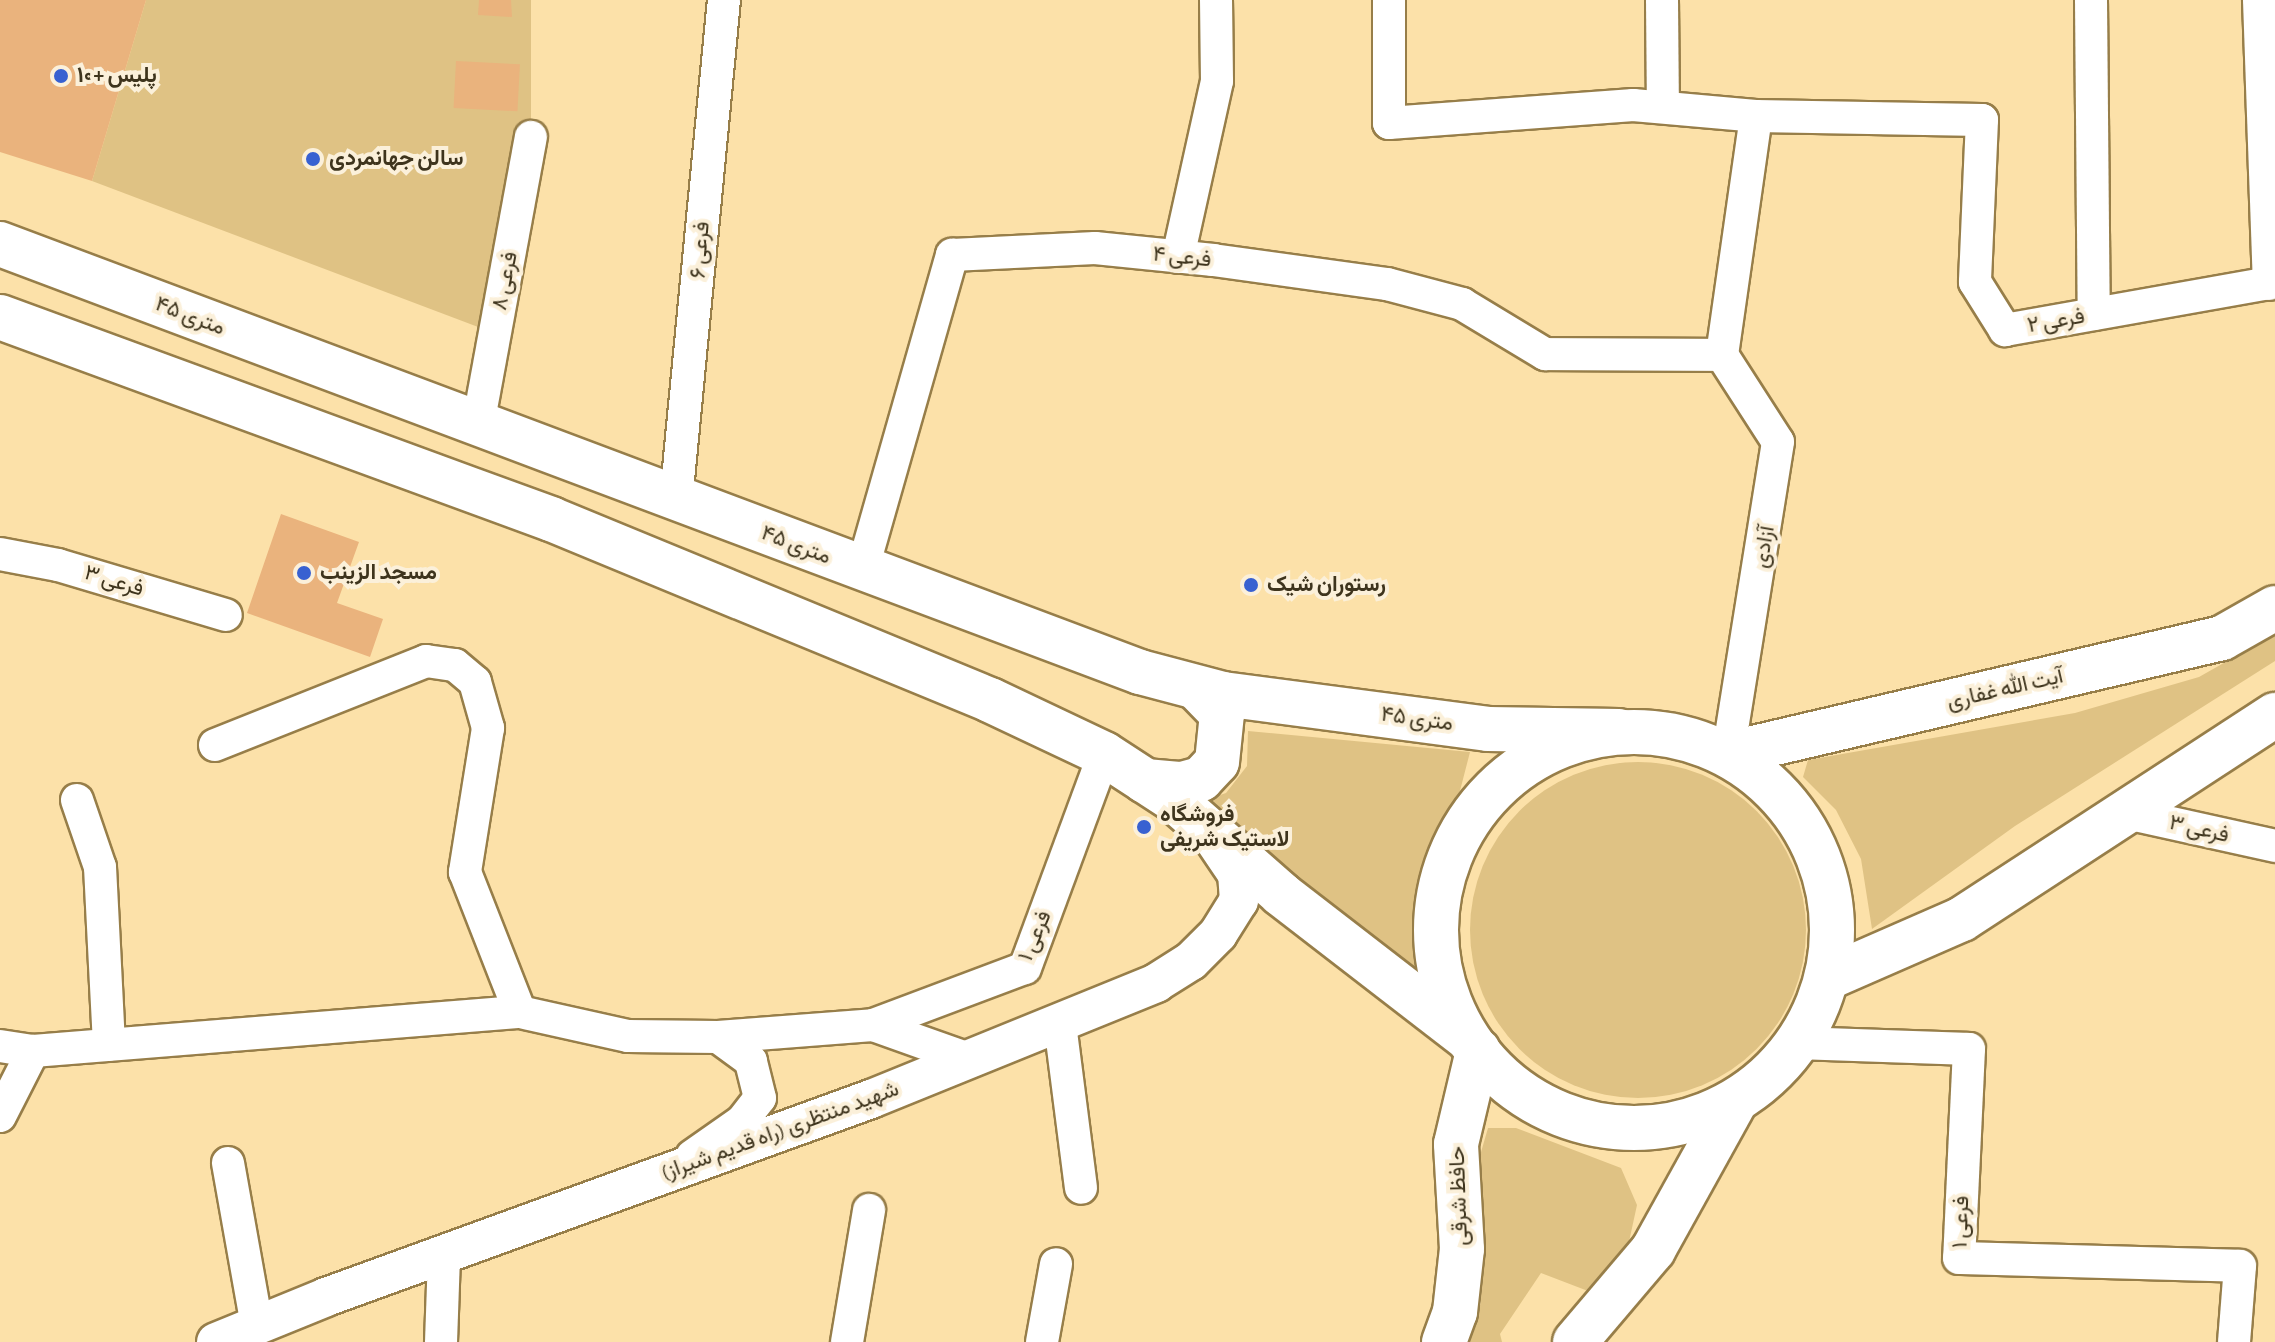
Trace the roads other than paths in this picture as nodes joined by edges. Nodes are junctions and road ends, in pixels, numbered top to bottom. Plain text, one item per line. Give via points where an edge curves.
1 (724, 0) edge
2 (1216, 0) edge
3 (1389, 0) edge
4 (1662, 0) edge
5 (2091, 0) edge
6 (2259, 0) edge
7 (1663, 105) junction
8 (1756, 116) junction
9 (531, 137) dead end
10 (0, 244) edge
11 (1178, 257) junction
12 (2272, 283) edge
13 (2094, 314) junction
14 (0, 317) edge
15 (1722, 355) junction
16 (478, 425) junction
17 (676, 500) junction
18 (0, 554) edge
19 (862, 571) junction
20 (2275, 608) edge
21 (226, 615) dead end
22 (1197, 688) junction
23 (2275, 715) edge
24 (1619, 731) junction
25 (215, 745) dead end
26 (1104, 754) junction
27 (1728, 754) junction
28 (1145, 781) junction
29 (77, 800) dead end
30 (2122, 812) junction
31 (1208, 831) junction
32 (2275, 846) edge
33 (1827, 978) junction
34 (520, 1012) junction
35 (1060, 1024) junction
36 (873, 1025) junction
37 (718, 1037) junction
38 (1798, 1043) junction
39 (1472, 1044) junction
40 (109, 1045) junction
41 (0, 1046) edge
42 (33, 1051) junction
43 (969, 1059) junction
44 (1735, 1102) junction
45 (0, 1116) edge
46 (228, 1163) dead end
47 (670, 1172) junction
48 (1081, 1188) dead end
49 (869, 1210) dead end
50 (444, 1254) junction
51 (1056, 1264) dead end
52 (257, 1325) junction
53 (216, 1342) edge
54 (441, 1342) edge
55 (847, 1342) edge
56 (1042, 1342) edge
57 (1444, 1342) edge
58 (1575, 1342) edge
59 (2234, 1342) edge

1 - 17 street, فرعی ۶
2 - 11 street via 1217,81
3 - 7 street via 1389,123
4 - 7 street
5 - 13 street
6 - 12 street
7 - 8 street
8 - 13 street, فرعی ۲ via 1982,120 1975,282 2005,330
8 - 15 street
9 - 16 street, فرعی ۸
10 - 16 main road, ۴۵ متری
11 - 15 street, فرعی ۴ via 1387,284 1462,304 1545,354
11 - 19 street, فرعی ۴ via 1095,248 952,255
12 - 13 street, فرعی ۲
14 - 26 main road via 551,519 990,700
15 - 27 street, آزادی via 1778,442
16 - 17 main road, ۴۵ متری
17 - 19 main road, ۴۵ متری
18 - 21 street, فرعی ۳ via 58,565
19 - 22 main road, ۴۵ متری
20 - 27 main road, آیت الله غفاری via 2222,638
22 - 24 main road, ۴۵ متری via 1488,729
22 - 28 main road via 1222,714 1217,762 1201,779 1182,784
23 - 30 main road
24 - 27 main road, ۴۵ متری via 1675,734
24 - 39 main road via 1553,748 1530,763 1496,786 1456,841 1436,906 1440,975
25 - 34 street via 426,661 455,665 475,682 488,728 465,872
26 - 28 main road
26 - 36 street, فرعی ۱ via 1025,968
27 - 33 main road, ۴۵ متری via 1771,785 1804,826 1824,874 1832,926
28 - 31 main road
29 - 40 street via 100,867
30 - 32 street, فرعی ۳
30 - 33 main road via 1962,919
31 - 35 street, شهید منتظری (راه قدیم شیراز) via 1237,874 1239,901 1218,934 1191,961 1156,983
31 - 39 main road
33 - 38 main road, ۴۵ متری
34 - 37 street via 628,1036
34 - 40 street
35 - 43 street, شهید منتظری (راه قدیم شیراز)
35 - 48 street
36 - 37 street
36 - 43 street
37 - 47 street via 751,1061 760,1098 742,1121
38 - 44 main road, ۴۵ متری via 1770,1076
38 - 59 street, فرعی ۱ via 1969,1049 1959,1258 2240,1266
39 - 44 main road via 1507,1083 1559,1115 1618,1129 1679,1124
39 - 57 main road, حافظ شرقی via 1456,1144 1462,1249 1455,1312
40 - 42 street
41 - 42 street
42 - 45 street
43 - 47 street, شهید منتظری (راه قدیم شیراز)
44 - 58 main road via 1653,1250
46 - 52 street
47 - 50 street, شهید منتظری (راه قدیم شیراز)
49 - 55 street
50 - 52 street, شهید منتظری (راه قدیم شیراز)
50 - 54 street
51 - 56 street
52 - 53 street, شهید منتظری (راه قدیم شیراز)

